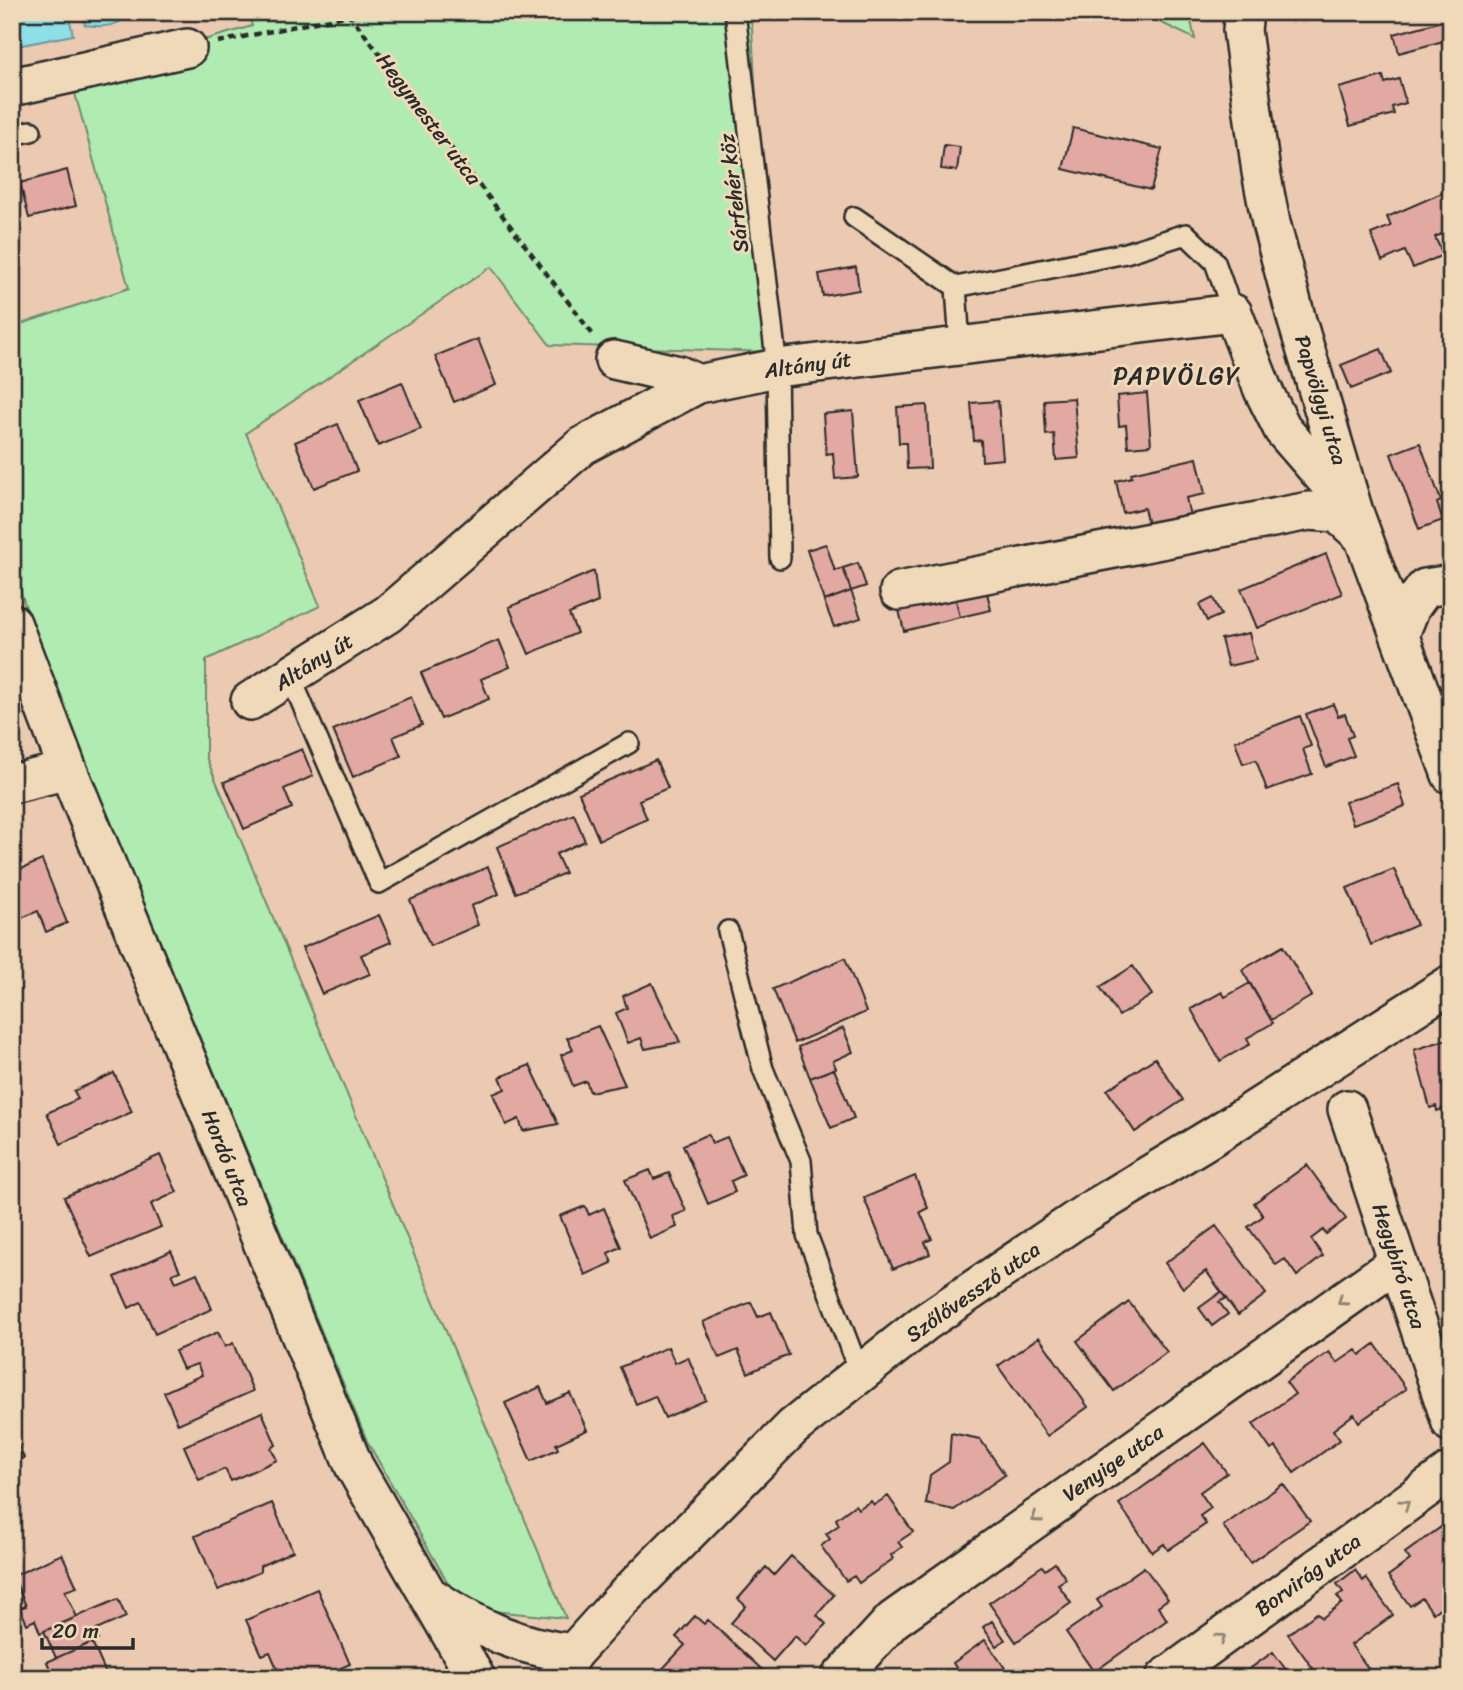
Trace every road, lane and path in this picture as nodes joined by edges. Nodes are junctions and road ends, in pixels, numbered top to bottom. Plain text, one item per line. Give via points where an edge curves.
1 (735, 12) edge
2 (1244, 12) edge
3 (187, 48) joint
4 (12, 86) edge
5 (854, 217) dead end
6 (956, 287) junction
7 (1233, 313) junction
8 (960, 346) junction
9 (614, 360) joint
10 (777, 368) junction
11 (698, 384) junction
12 (1360, 526) junction
13 (780, 558) dead end
14 (1451, 584) edge
15 (899, 591) dead end
16 (12, 623) edge
17 (1401, 632) junction
18 (291, 678) junction
19 (250, 701) dead end
20 (629, 743) dead end
21 (68, 770) junction
22 (1451, 775) edge
23 (12, 784) edge
24 (728, 931) dead end
25 (1451, 984) edge
26 (1347, 1109) dead end
27 (1398, 1262) junction
28 (860, 1374) junction
29 (1451, 1423) edge
30 (1451, 1471) edge
31 (428, 1595) junction
32 (566, 1665) edge
33 (476, 1678) edge
34 (840, 1678) edge
35 (1166, 1678) edge

1 - 10 lane, Sárfehér köz
2 - 12 street, Papvölgyi utca via 1244,43 1270,223
3 - 4 street
3 - 9 path, Hegymester utca via 350,15
5 - 6 lane
6 - 7 lane via 1126,253 1186,234 1215,262
6 - 8 lane
7 - 8 street, Altány út
7 - 12 street via 1283,430
8 - 10 street, Altány út
9 - 11 street
10 - 11 street, Altány út
10 - 13 lane, Sárfehér köz
11 - 18 street, Altány út via 582,446 388,614
12 - 15 street via 1337,513 1309,511
12 - 17 street, Papvölgyi utca
14 - 17 street via 1425,589
16 - 21 street, Hordó utca
17 - 22 street, Papvölgyi utca
18 - 19 street, Altány út
18 - 20 lane via 379,883
21 - 23 street
21 - 31 street, Hordó utca via 354,1466
24 - 28 lane via 763,1069 801,1161 807,1235
25 - 28 street, Szőlővessző utca via 1086,1213 924,1323
26 - 27 street, Hegybíró utca
27 - 29 street, Hegybíró utca
27 -> 34 street, Venyige utca via 893,1620
28 - 32 street, Szőlővessző utca via 793,1427 620,1601
35 -> 30 street, Borvirág utca
31 - 32 street via 472,1624
31 - 33 street, Hordó utca

